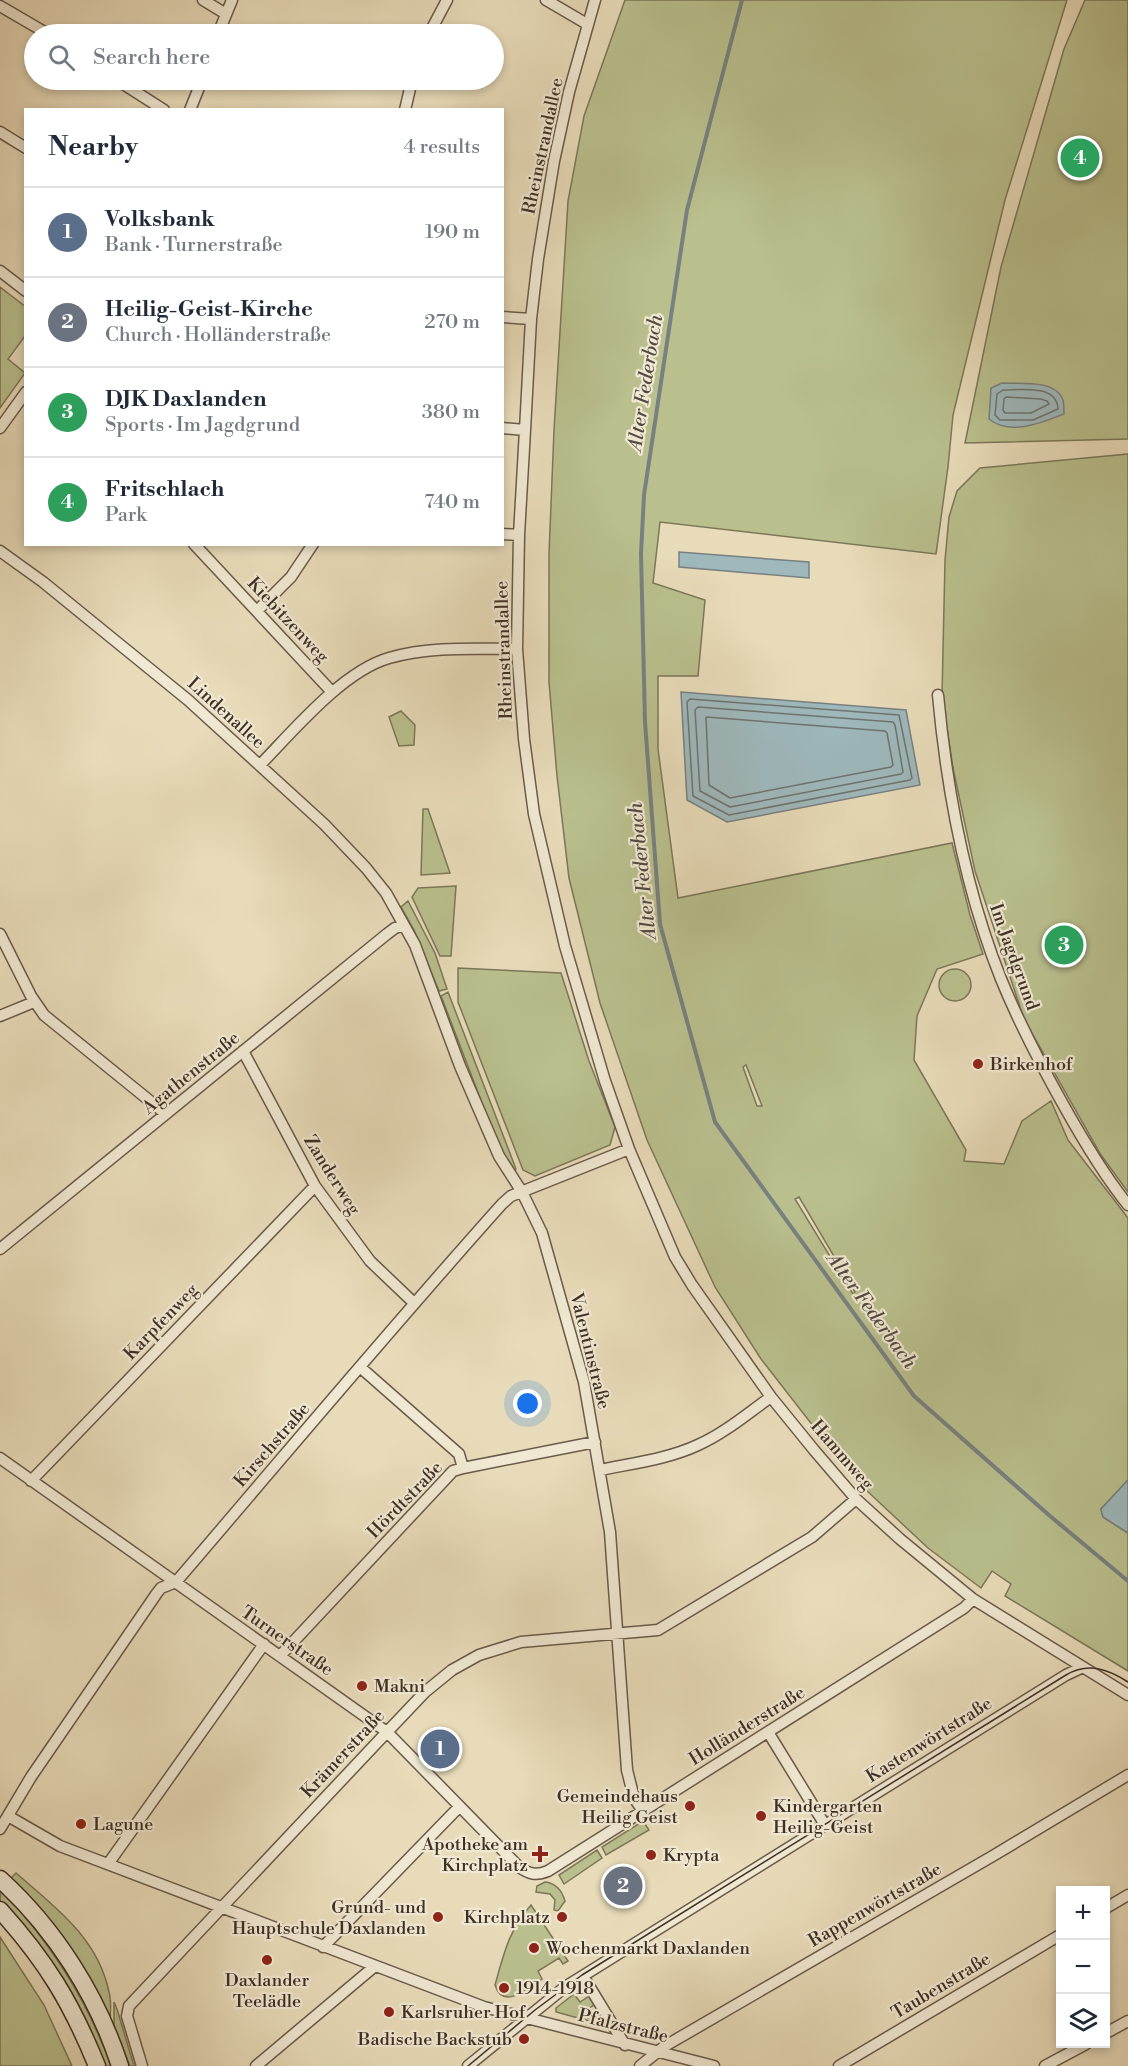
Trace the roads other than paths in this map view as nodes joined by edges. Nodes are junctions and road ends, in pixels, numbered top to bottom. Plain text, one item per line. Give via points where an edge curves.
1 (203, 0) edge
2 (232, 0) edge
3 (447, 0) edge
4 (546, 0) edge
5 (595, 0) edge
6 (0, 6) edge
7 (226, 14) junction
8 (31, 24) edge
9 (222, 24) edge
10 (434, 24) edge
11 (587, 24) junction
12 (133, 90) edge
13 (198, 90) edge
14 (410, 90) edge
15 (161, 108) edge
16 (191, 108) edge
17 (405, 108) edge
18 (0, 132) edge
19 (24, 147) edge
20 (0, 271) edge
21 (24, 289) edge
22 (504, 317) edge
23 (531, 319) junction
24 (24, 395) edge
25 (0, 428) edge
26 (504, 428) edge
27 (525, 430) junction
28 (504, 534) edge
29 (519, 535) junction
30 (196, 546) edge
31 (312, 546) edge
32 (0, 550) edge
33 (258, 610) junction
34 (517, 649) junction
35 (332, 692) junction
36 (938, 695) dead end
37 (260, 765) junction
38 (404, 925) junction
39 (0, 934) edge
40 (34, 1002) junction
41 (0, 1016) edge
42 (243, 1052) junction
43 (166, 1114) junction
44 (629, 1149) junction
45 (315, 1186) junction
46 (522, 1192) junction
47 (1128, 1205) edge
48 (0, 1249) edge
49 (413, 1302) junction
50 (360, 1367) junction
51 (771, 1397) junction
52 (595, 1442) junction
53 (0, 1458) edge
54 (463, 1468) junction
55 (600, 1470) junction
56 (31, 1481) junction
57 (856, 1499) junction
58 (176, 1582) junction
59 (973, 1599) junction
60 (616, 1635) junction
61 (264, 1644) junction
62 (280, 1656) junction
63 (1083, 1667) junction
64 (1128, 1695) edge
65 (387, 1732) junction
66 (768, 1732) junction
67 (1128, 1775) edge
68 (459, 1807) junction
69 (643, 1811) junction
70 (9, 1816) junction
71 (825, 1825) junction
72 (0, 1829) edge
73 (108, 1864) junction
74 (534, 1875) joint
75 (0, 1879) edge
76 (1128, 1895) edge
77 (1110, 1906) edge
78 (220, 1908) junction
79 (0, 1910) edge
80 (1056, 1937) edge
81 (323, 1947) junction
82 (375, 1966) junction
83 (583, 1976) junction
84 (525, 2019) junction
85 (1128, 2021) edge
86 (1110, 2031) edge
87 (625, 2044) junction
88 (1077, 2048) edge
89 (656, 2052) junction
90 (97, 2066) edge
91 (120, 2066) edge
92 (142, 2066) edge
93 (256, 2066) edge
94 (468, 2066) edge
95 (640, 2066) edge
96 (714, 2066) edge
97 (839, 2066) edge
98 (1045, 2066) edge

1 - 7 street
2 - 7 street
3 - 10 street
4 - 11 street
5 - 11 street, Rheinstrandallee
6 - 8 street
7 - 9 street
11 - 23 street, Rheinstrandallee via 547,198
12 - 15 street
13 - 16 street
14 - 17 street
18 - 19 street
20 - 21 street
22 - 23 street
23 - 27 street, Rheinstrandallee
24 - 25 street
26 - 27 street
27 - 29 street, Rheinstrandallee
28 - 29 street
29 - 34 street, Rheinstrandallee
30 - 33 street, Kiebitzenweg
31 - 33 street via 291,577
32 - 37 street, Lindenallee via 188,700
33 - 35 street, Kiebitzenweg
34 - 35 street via 413,652 386,659
34 - 44 street, Rheinstrandallee via 532,804 547,876 605,1081
35 - 37 street
36 - 47 street, Im Jagdgrund via 957,830 1000,976 1041,1065 1094,1158
37 - 38 street, Lindenallee via 366,868
38 - 42 street, Agathenstraße via 395,928
38 - 46 street, Valentinstraße via 426,970 460,1066 499,1156
39 - 40 street
40 - 41 street
40 - 43 street via 44,1015
42 - 43 street, Agathenstraße
42 - 45 street, Zanderweg
43 - 48 street, Agathenstraße
44 - 46 street, Kirschstraße
44 - 51 street, Hammweg via 675,1257
45 - 49 street, Zanderweg via 370,1261
45 - 56 street, Karpfenweg
46 - 49 street, Kirschstraße via 502,1204
46 - 52 street, Valentinstraße via 542,1233 584,1382
49 - 50 street, Kirschstraße
50 - 54 street via 459,1454
50 - 58 street, Kirschstraße
51 - 55 street via 692,1448
51 - 57 street, Hammweg
52 - 54 street, Hördtstraße
52 - 55 street, Valentinstraße
53 - 56 street, Turnerstraße
54 - 62 street, Hördtstraße via 453,1472
55 - 60 street, Valentinstraße via 610,1532
56 - 58 street, Turnerstraße
57 - 59 street, Hammweg
57 - 60 street, Krämerstraße via 812,1537 663,1628
58 - 61 street, Turnerstraße
58 - 70 street, Kirschstraße via 157,1593 31,1777
59 - 63 street, Hammweg
59 - 66 street, Holländerstraße
60 - 65 street, Krämerstraße via 534,1640 479,1655 438,1680
60 - 69 street, Valentinstraße via 628,1779 633,1798
61 - 62 street, Turnerstraße
61 - 73 street
62 - 65 street, Turnerstraße
63 - 64 street, Hammweg
63 - 71 street, Kastenwörtstraße
65 - 68 street, Turnerstraße
65 - 78 street, Krämerstraße
66 - 69 street, Holländerstraße
66 - 71 street
67 - 89 street, Rappenwörtstraße
68 - 74 street, Turnerstraße via 519,1867
68 - 81 street
69 - 74 street, Holländerstraße via 548,1871
70 - 72 street, Kirschstraße
70 - 73 street, Pfalzstraße via 46,1839
71 - 83 street, Kastenwörtstraße
73 - 78 street, Pfalzstraße
75 - 91 main road via 70,1962 100,2016
76 - 77 street
78 - 81 street, Pfalzstraße
78 - 92 street, Krämerstraße via 129,2006 127,2016
79 - 90 main road via 28,1941 60,1987
80 - 97 street, Taubenstraße
81 - 82 street, Pfalzstraße
82 - 84 street, Pfalzstraße
82 - 93 street
83 - 84 street, Kastenwörtstraße
83 - 87 street
84 - 87 street, Pfalzstraße
84 - 94 street, Kastenwörtstraße
85 - 86 street
87 - 89 street, Pfalzstraße
88 - 98 street
89 - 95 street, Rappenwörtstraße
89 - 96 street, Pfalzstraße

